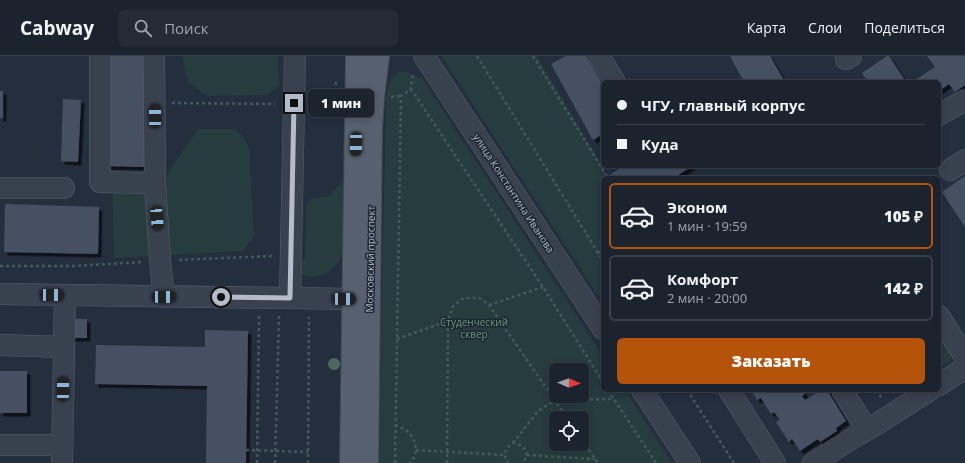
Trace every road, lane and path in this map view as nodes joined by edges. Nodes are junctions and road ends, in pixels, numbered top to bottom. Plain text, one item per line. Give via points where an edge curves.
1 (100, 56) edge
2 (154, 56) edge
3 (295, 56) edge
4 (357, 56) edge
5 (378, 56) edge
6 (424, 56) edge
7 (477, 56) edge
8 (532, 56) edge
9 (599, 56) edge
10 (413, 74) dead end
11 (614, 80) edge
12 (411, 90) junction
13 (335, 97) dead end
14 (965, 100) edge
15 (308, 101) dead end
16 (155, 103) junction
17 (281, 104) dead end
18 (941, 114) edge
19 (601, 167) edge
20 (154, 183) junction
21 (0, 188) edge
22 (64, 188) dead end
23 (601, 251) edge
24 (598, 253) junction
25 (278, 255) dead end
26 (601, 258) edge
27 (172, 260) dead end
28 (147, 262) dead end
29 (0, 266) edge
30 (543, 287) junction
31 (0, 294) edge
32 (65, 295) junction
33 (164, 297) junction
34 (353, 299) junction
35 (284, 305) junction
36 (489, 305) junction
37 (259, 312) dead end
38 (309, 313) dead end
39 (941, 319) edge
40 (448, 321) junction
41 (601, 326) edge
42 (397, 339) junction
43 (0, 346) edge
44 (64, 347) junction
45 (965, 357) edge
46 (965, 366) edge
47 (601, 379) edge
48 (941, 383) edge
49 (549, 391) edge
50 (609, 392) edge
51 (643, 392) edge
52 (688, 392) edge
53 (730, 392) edge
54 (843, 392) edge
55 (927, 392) edge
56 (589, 399) edge
57 (614, 399) junction
58 (550, 403) edge
59 (395, 425) junction
60 (867, 430) junction
61 (514, 443) junction
62 (0, 445) edge
63 (246, 450) dead end
64 (258, 450) junction
65 (275, 450) junction
66 (416, 450) junction
67 (589, 450) edge
68 (308, 452) junction
69 (447, 452) junction
70 (62, 454) edge
71 (504, 454) junction
72 (527, 455) junction
73 (595, 459) junction
74 (257, 463) edge
75 (275, 463) edge
76 (308, 463) edge
77 (351, 463) edge
78 (367, 463) edge
79 (394, 463) edge
80 (410, 463) edge
81 (447, 463) edge
82 (509, 463) edge
83 (523, 463) edge
84 (598, 463) edge
85 (656, 463) edge
86 (690, 463) edge
87 (734, 463) edge
88 (775, 463) edge
89 (813, 463) edge

1 - 20 street via 100,182
2 - 16 street
3 - 35 street
4 - 34 main road, Московский проспект
5 - 78 main road, Московский проспект via 371,129
6 - 41 street, улица Константина Иванова
7 - 24 path
8 - 19 path
9 - 11 street
10 - 12 path
12 - 30 path
12 - 42 path via 401,96
13 - 15 path
14 - 18 street
16 - 17 path
16 - 20 street
20 - 33 street
21 - 22 street
23 - 24 path
24 - 26 path
25 - 27 path
28 - 29 path
30 - 36 path
30 - 47 path
31 - 32 street
32 - 33 street
32 - 44 street
33 - 35 street
34 - 35 street
34 - 77 main road, Московский проспект
35 - 65 path
36 - 40 path via 479,298 464,298 453,306
36 - 49 path
37 - 64 path
38 - 68 path
39 - 45 street
40 - 42 path
40 - 69 path
42 - 59 path
43 - 44 street
44 - 70 street
46 - 48 street
50 - 57 path
51 - 86 street
52 - 87 path
53 - 88 street
54 - 60 street
55 - 60 street
56 - 57 path
57 - 85 path
58 - 61 path via 538,411
59 - 66 path via 405,429 412,436
59 - 79 path
60 - 89 street
61 - 71 path via 506,448
61 - 72 path via 521,444
62 - 70 street
63 - 64 path
64 - 65 path
64 - 74 path
65 - 68 path
65 - 75 path
66 - 69 path
66 - 80 path
67 - 73 path
68 - 76 path
69 - 71 path
69 - 81 path
71 - 82 path
72 - 73 path
72 - 83 path
73 - 84 path

